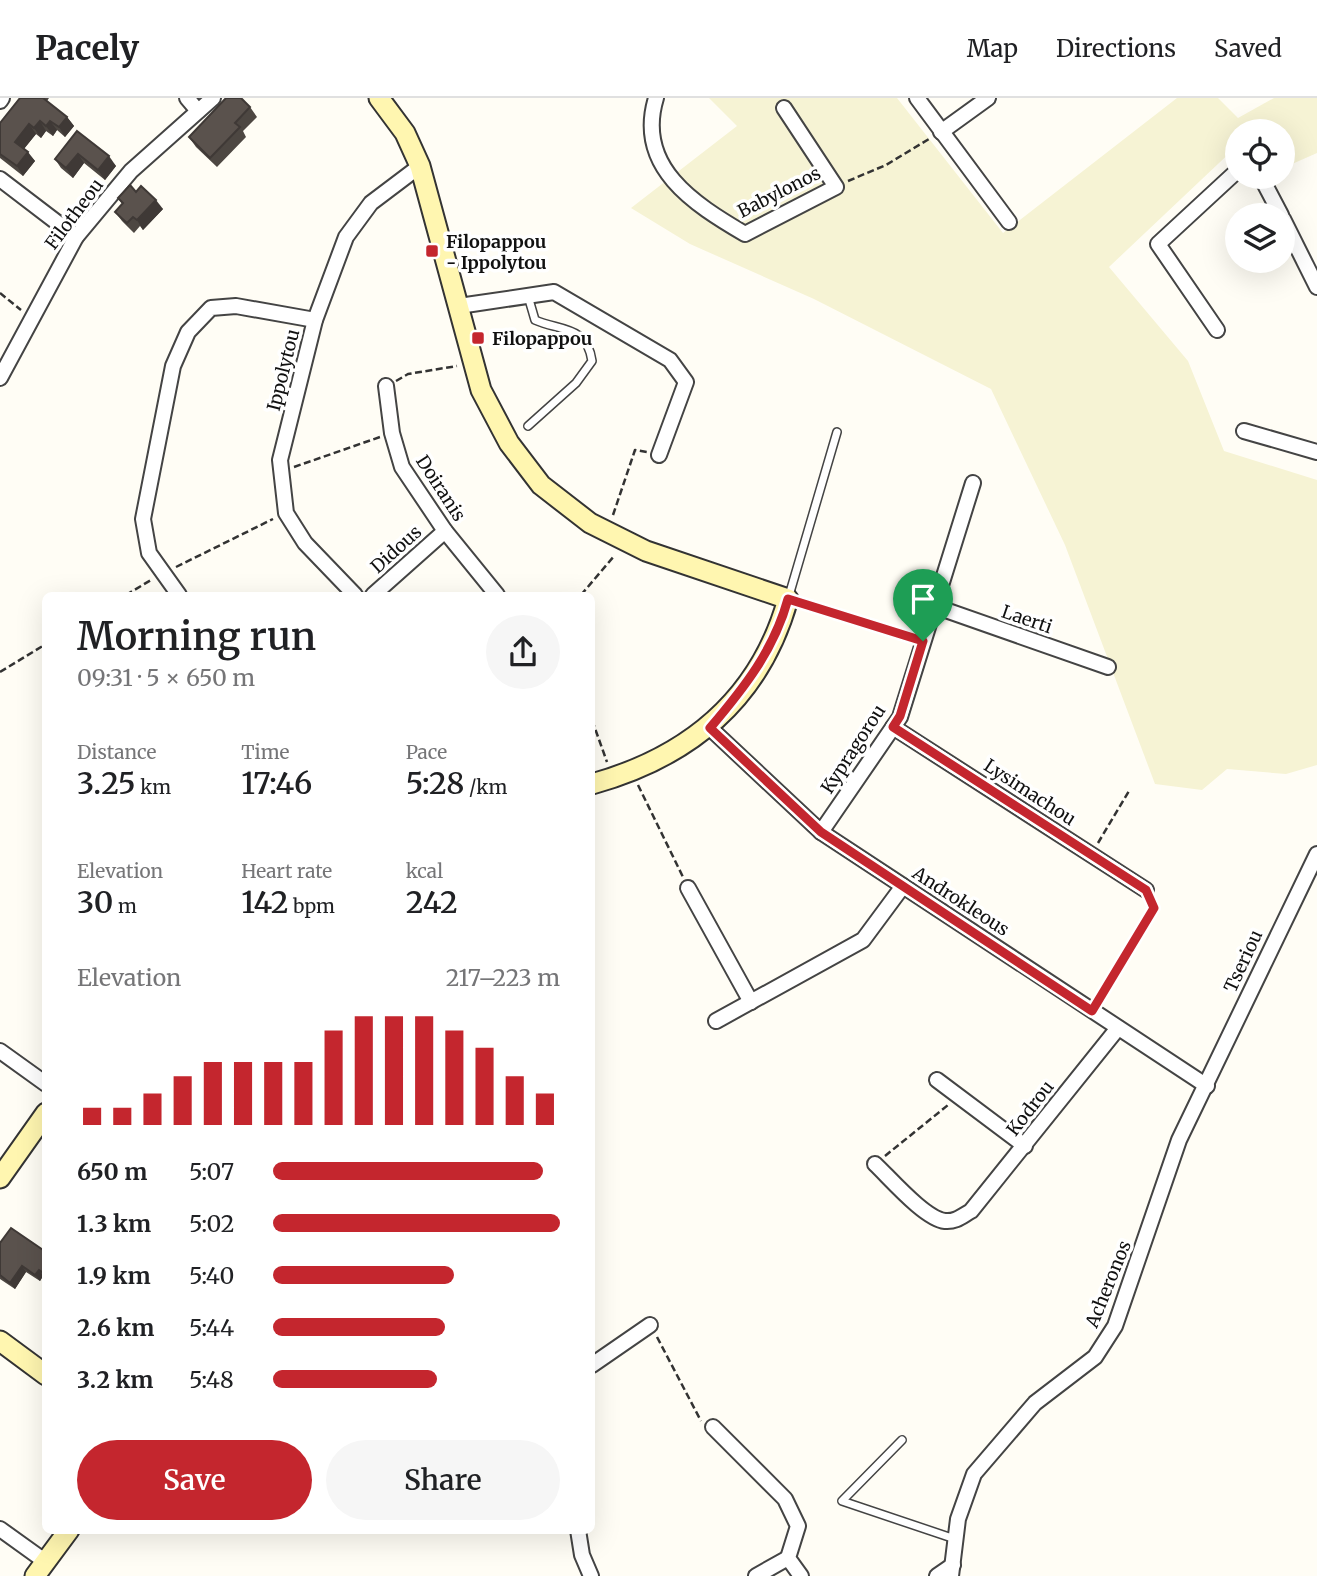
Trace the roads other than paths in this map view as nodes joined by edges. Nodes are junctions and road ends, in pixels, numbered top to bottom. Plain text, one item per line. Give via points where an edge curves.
1 (187, 98) edge
2 (213, 98) edge
3 (379, 98) edge
4 (656, 98) edge
5 (916, 98) edge
6 (988, 98) edge
7 (784, 108) dead end
8 (198, 111) junction
9 (941, 132) junction
10 (420, 166) junction
11 (0, 178) edge
12 (1225, 182) edge
13 (1009, 222) dead end
14 (76, 237) junction
15 (1295, 243) edge
16 (1317, 287) edge
17 (527, 294) junction
18 (460, 306) junction
19 (315, 320) junction
20 (1217, 330) dead end
21 (0, 378) edge
22 (386, 386) road end
23 (528, 426) dead end
24 (1244, 431) dead end
25 (837, 432) dead end
26 (1317, 452) edge
27 (659, 454) road end
28 (973, 483) dead end
29 (445, 531) junction
30 (177, 592) edge
31 (352, 592) edge
32 (376, 592) edge
33 (495, 592) edge
34 (788, 599) junction
35 (934, 606) junction
36 (1108, 667) dead end
37 (893, 727) junction
38 (710, 728) junction
39 (595, 783) edge
40 (821, 832) junction
41 (1317, 854) edge
42 (903, 886) junction
43 (688, 888) road end
44 (1146, 890) road end
45 (751, 1002) junction
46 (716, 1021) dead end
47 (1118, 1028) junction
48 (0, 1051) edge
49 (937, 1080) dead end
50 (42, 1081) edge
51 (1207, 1086) junction
52 (42, 1119) edge
53 (1025, 1146) junction
54 (875, 1164) road end
55 (0, 1178) edge
56 (650, 1325) road end
57 (0, 1341) edge
58 (595, 1363) edge
59 (42, 1372) edge
60 (713, 1427) road end
61 (902, 1440) dead end
62 (0, 1529) edge
63 (66, 1534) edge
64 (579, 1534) edge
65 (955, 1539) junction
66 (788, 1558) junction
67 (40, 1569) edge
68 (952, 1571) edge
69 (591, 1576) edge
70 (756, 1576) edge
71 (801, 1576) edge
72 (937, 1576) edge

1 - 8 street
2 - 8 street, Filotheou
3 - 10 street via 405,133
4 - 7 street, Babylonos via 649,121 657,159 696,205 745,234 835,187
5 - 9 street
6 - 9 street
8 - 14 street, Filotheou via 131,172
9 - 13 street
10 - 18 street
10 - 19 street, Ippolytou via 371,203 346,237
11 - 14 street
12 - 20 street via 1158,244
14 - 21 street, Filotheou
15 - 16 street
17 - 18 street
17 - 23 lane via 535,320 574,332 590,347 592,361 576,383
17 - 27 street via 554,292 670,360 685,382
18 - 34 street via 481,390 509,443 541,485 590,523 646,551
19 - 30 street via 236,306 211,309 188,332 173,366 143,519 149,553
19 - 31 street, Ippolytou via 280,460 286,513 305,543
22 - 29 street, Doiranis via 402,467
24 - 26 street
25 - 34 lane
28 - 35 street, Kypragorou
29 - 32 street, Didous
29 - 33 street, Doiranis
34 - 38 street via 756,671
35 - 36 street, Laerti
35 - 37 street, Kypragorou
37 - 40 street, Kypragorou
37 - 44 street, Lysimachou
38 - 39 street via 622,775
38 - 40 street, Androkleous
40 - 42 street, Androkleous
41 - 51 street, Tseriou
42 - 45 street via 863,940
42 - 47 street, Androkleous
43 - 45 street
45 - 46 street
47 - 51 street, Androkleous
47 - 53 street, Kodrou
48 - 50 street
49 - 53 street
51 - 65 street, Acheronos via 1179,1140 1115,1326 1095,1356 1035,1403 974,1474
52 - 55 street
53 - 54 street, Kodrou via 971,1211 956,1220 942,1221 928,1213
56 - 58 street
57 - 59 street
60 - 66 street via 785,1499 798,1526
61 - 65 lane via 842,1501
62 - 67 street
63 - 67 street
64 - 69 street
65 - 68 street, Acheronos
66 - 70 street
66 - 71 street
68 - 72 street

